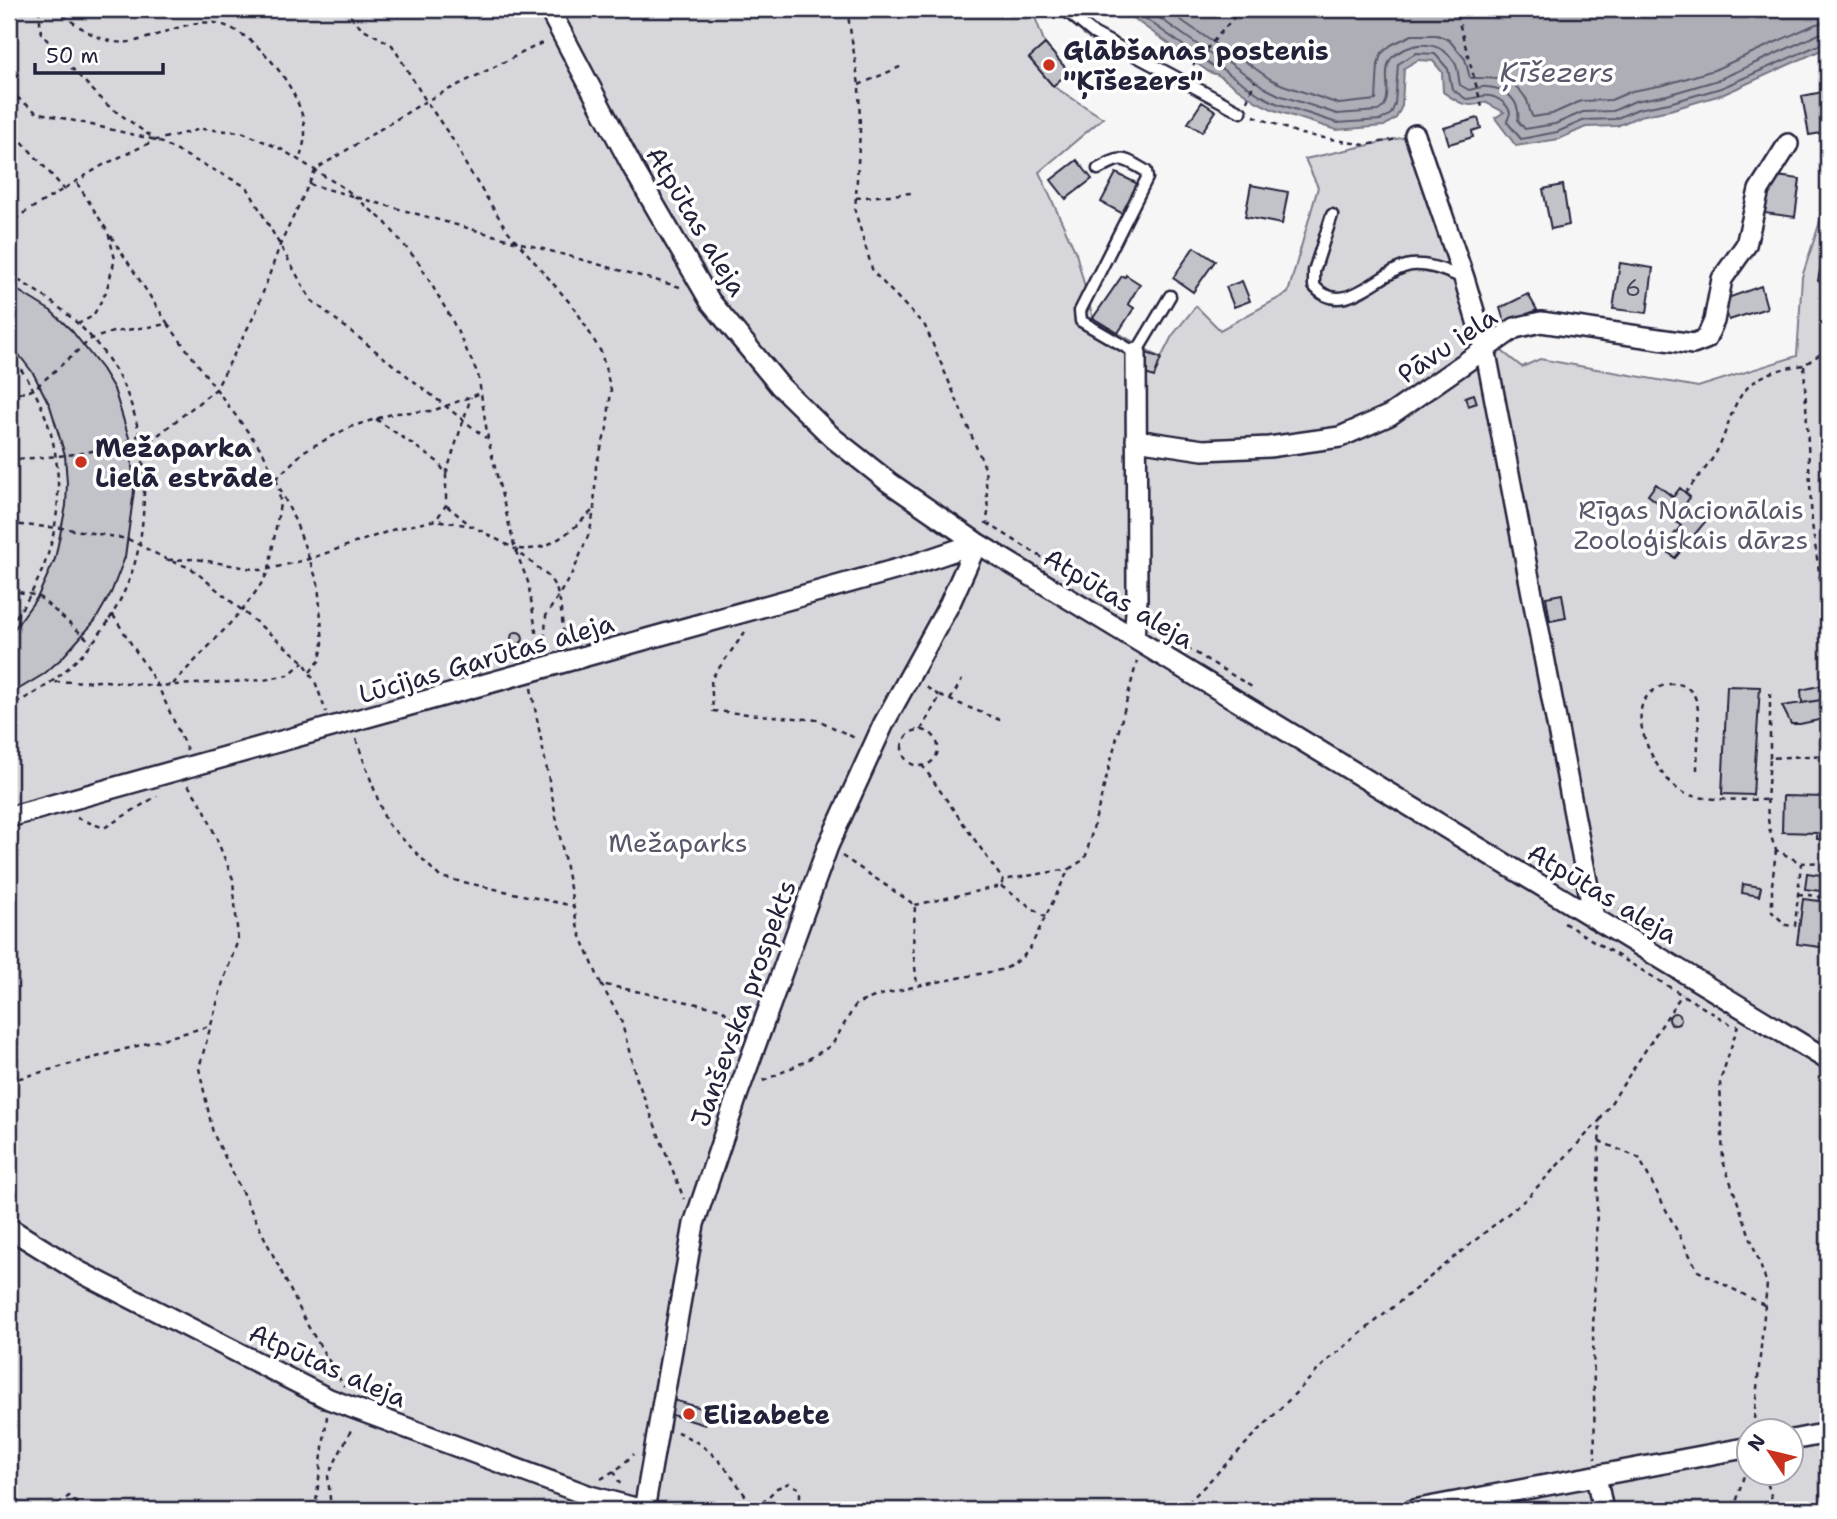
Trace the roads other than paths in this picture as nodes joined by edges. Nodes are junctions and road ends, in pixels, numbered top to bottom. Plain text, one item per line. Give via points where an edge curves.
1 (549, 9) edge
2 (1064, 9) edge
3 (1241, 111) road end
4 (1415, 135) road end
5 (1788, 144) dead end
6 (1098, 169) dead end
7 (1332, 215) dead end
8 (1464, 278) junction
9 (1170, 296) dead end
10 (1485, 348) junction
11 (1136, 353) junction
12 (1136, 440) junction
13 (976, 543) junction
14 (1138, 640) junction
15 (9, 817) edge
16 (1594, 918) junction
17 (1821, 1068) edge
18 (9, 1228) edge
19 (1828, 1433) edge
20 (1806, 1437) edge
21 (1736, 1449) edge
22 (1596, 1476) junction
23 (644, 1510) edge
24 (1413, 1510) edge
25 (1603, 1510) edge

1 - 13 street, Atpūtas aleja via 707,295 780,386 833,438
2 - 3 lane via 1093,33
4 - 8 street
5 - 10 street, Pāvu iela via 1759,190 1746,245 1722,279 1706,338 1693,344 1541,322 1515,328
6 - 11 lane via 1125,159 1146,171 1147,178 1079,317
7 - 8 lane via 1314,271 1314,286 1321,294 1338,298 1360,293 1409,265 1437,268
8 - 10 street
9 - 11 lane
10 - 12 street, Pāvu iela via 1390,415 1340,437 1203,450
10 - 16 street
11 - 12 street
12 - 14 street
13 - 14 street, Atpūtas aleja
13 - 15 street, Lūcijas Garūtas aleja via 187,772
13 - 23 street, Janševska prospekts via 828,846 738,1093 694,1224
14 - 16 street, Atpūtas aleja
16 - 17 street, Atpūtas aleja via 1743,1008
18 - 23 street, Atpūtas aleja via 78,1271 329,1399 590,1496
19 - 20 street
21 - 22 street
22 - 24 street
22 - 25 street

